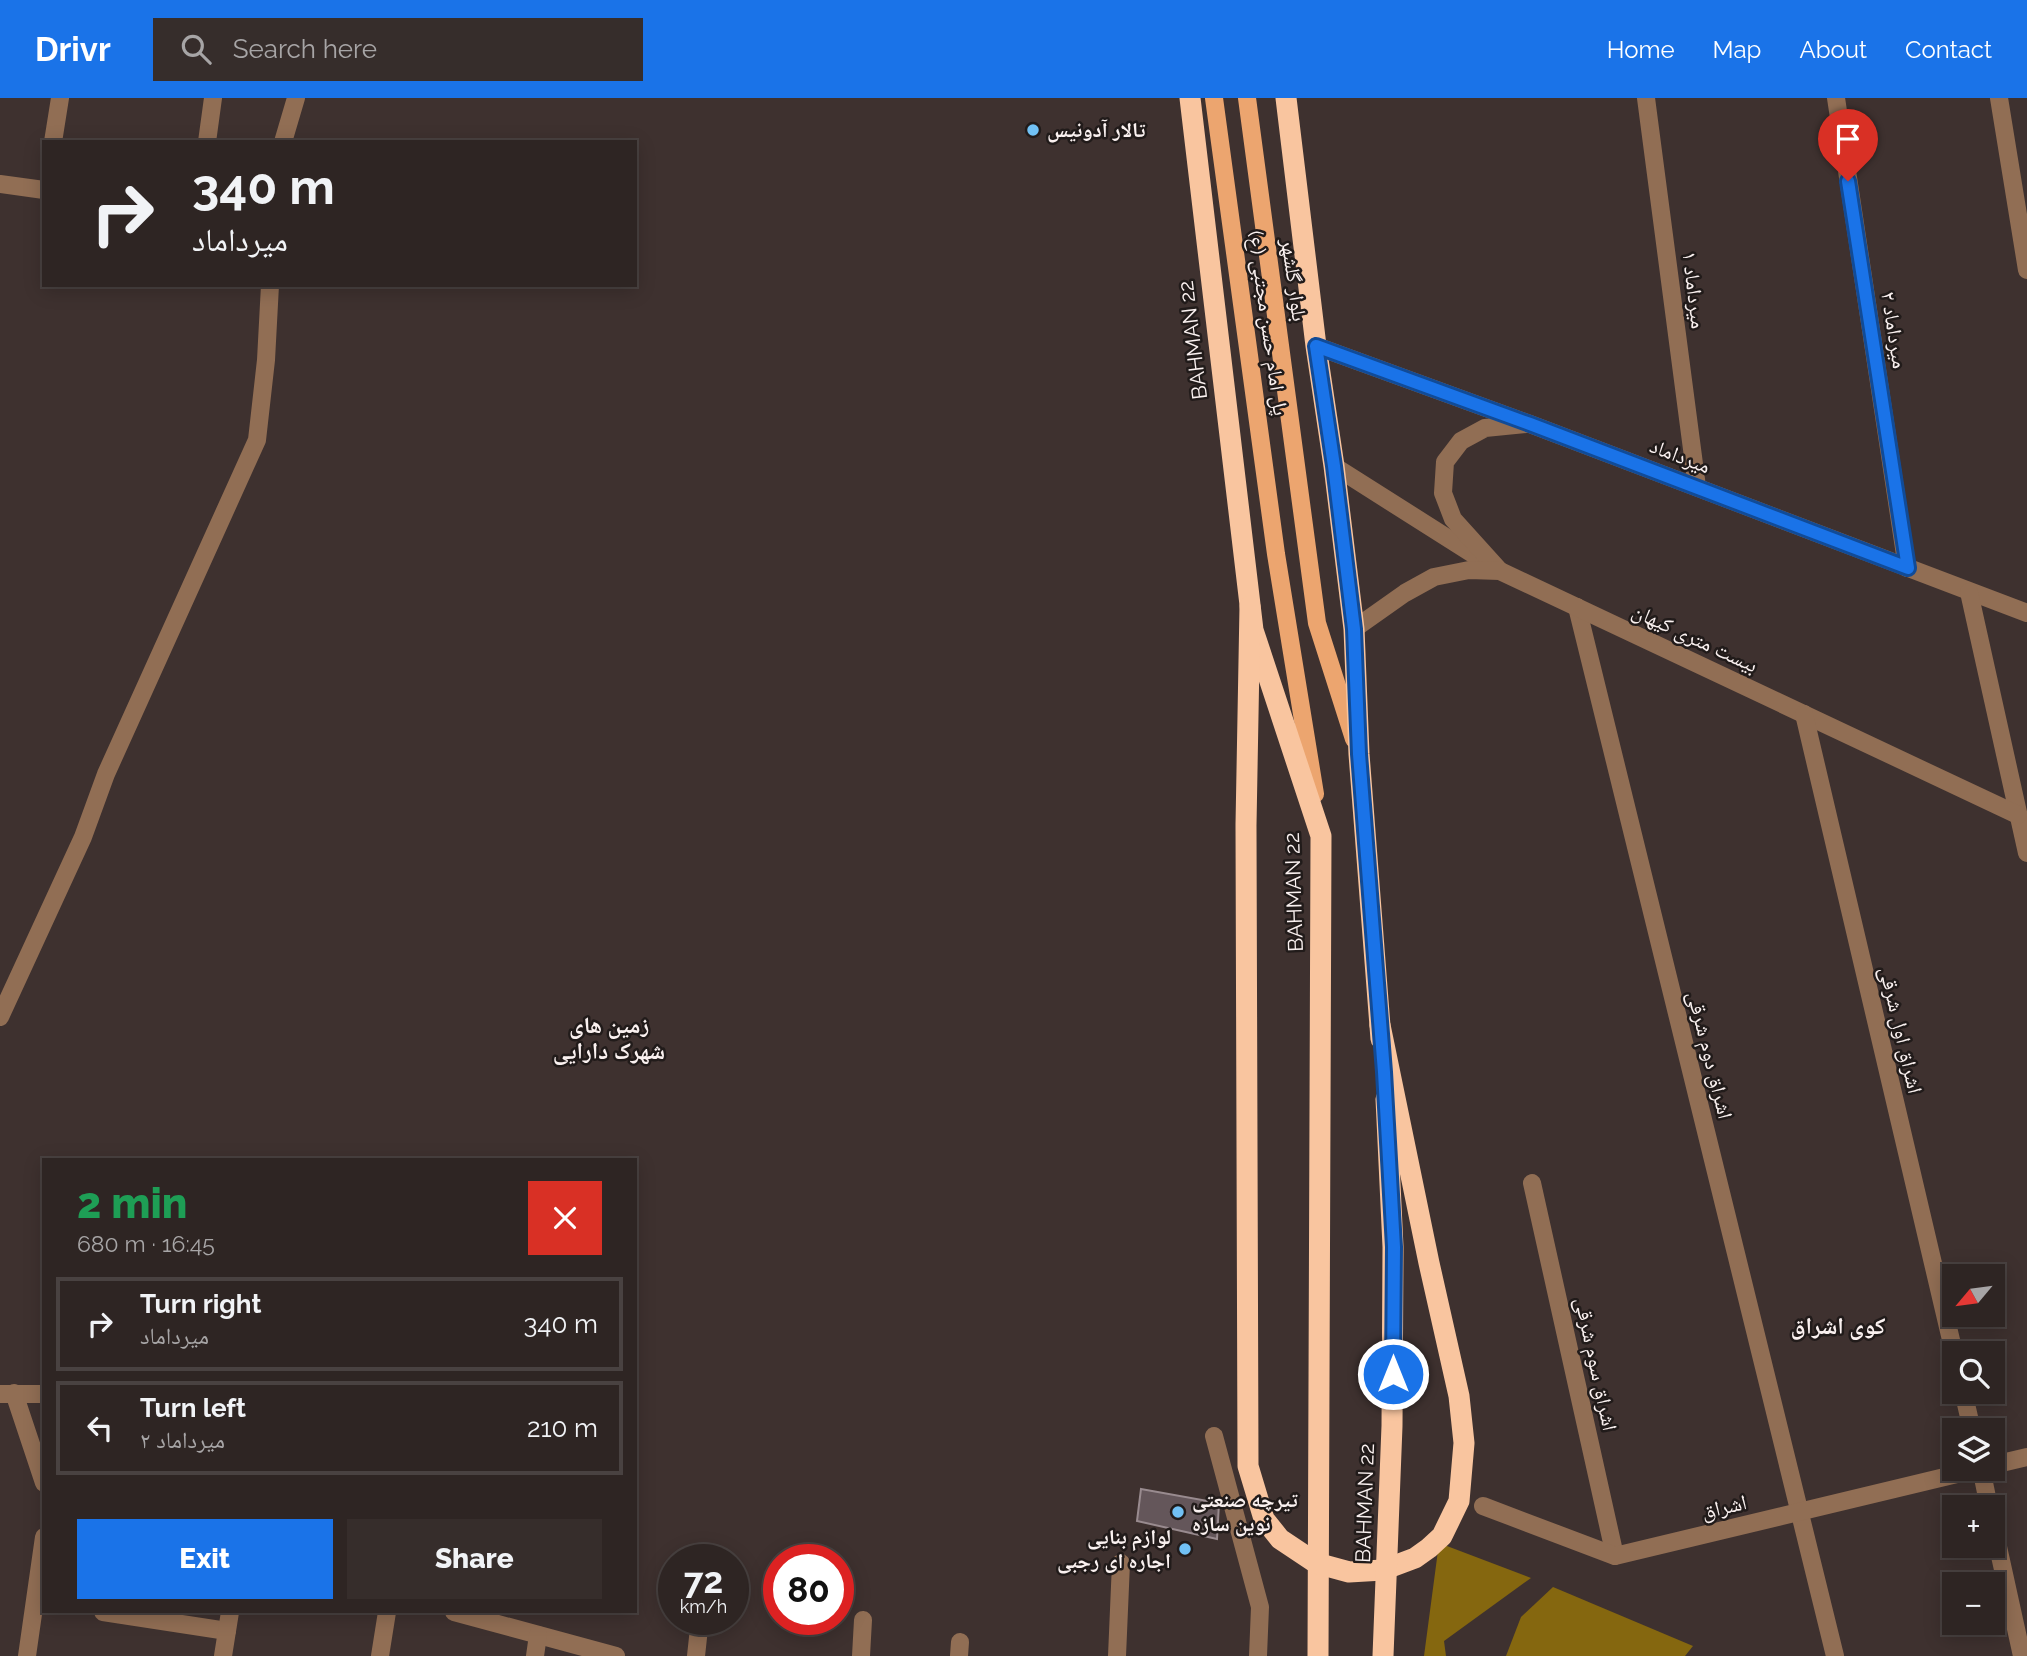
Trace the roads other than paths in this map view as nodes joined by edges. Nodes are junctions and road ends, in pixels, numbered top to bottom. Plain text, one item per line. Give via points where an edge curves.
1 (60, 98) edge
2 (213, 98) edge
3 (296, 98) edge
4 (1189, 98) edge
5 (1214, 98) edge
6 (1247, 98) edge
7 (1286, 98) edge
8 (1647, 98) edge
9 (1836, 98) edge
10 (1999, 98) edge
11 (53, 140) edge
12 (207, 140) edge
13 (284, 140) edge
14 (0, 184) edge
15 (42, 190) edge
16 (2027, 270) edge
17 (270, 287) edge
18 (1316, 346) junction
19 (1530, 424) junction
20 (1334, 466) junction
21 (1697, 487) junction
22 (1908, 568) junction
23 (1500, 571) junction
24 (1969, 592) junction
25 (1250, 606) junction
26 (1577, 607) junction
27 (2027, 613) edge
28 (1354, 629) junction
29 (1804, 714) junction
30 (1359, 754) junction
31 (2018, 815) junction
32 (1321, 836) junction
33 (2027, 853) edge
34 (0, 1017) edge
35 (1380, 1025) junction
36 (1532, 1182) dead end
37 (1951, 1341) edge
38 (7, 1394) edge
39 (42, 1394) edge
40 (1214, 1436) dead end
41 (2027, 1457) edge
42 (2005, 1462) edge
43 (42, 1478) edge
44 (1942, 1478) edge
45 (1483, 1506) dead end
46 (1800, 1513) junction
47 (1615, 1556) junction
48 (2000, 1558) edge
49 (42, 1563) edge
50 (1121, 1563) dead end
51 (39, 1602) edge
52 (110, 1613) edge
53 (230, 1613) edge
54 (387, 1613) edge
55 (458, 1613) edge
56 (863, 1620) dead end
57 (228, 1630) junction
58 (538, 1635) junction
59 (698, 1635) edge
60 (27, 1656) edge
61 (223, 1656) edge
62 (380, 1656) edge
63 (535, 1656) edge
64 (616, 1656) edge
65 (696, 1656) edge
66 (861, 1656) edge
67 (1117, 1656) edge
68 (1258, 1656) edge
69 (1318, 1656) edge
70 (1383, 1656) edge
71 (1835, 1656) edge
72 (2022, 1656) edge

1 - 11 street
2 - 12 street
3 - 13 street
4 - 25 highway, BAHMAN 22
5 - 32 main road, پل امام حسن مجتبی (ع) via 1276,554
6 - 30 main road, بلوار گلشهر via 1317,624
7 - 18 highway, BAHMAN 22
8 - 21 street, میرداماد ۱
9 - 22 street, میرداماد ۲
10 - 16 street
14 - 15 street
17 - 34 street via 257,440
18 - 19 street, میرداماد
18 - 20 highway, BAHMAN 22
19 - 21 street, میرداماد
19 - 23 street via 1485,428 1461,441 1445,462 1443,493 1453,519
20 - 23 street
20 - 28 highway, BAHMAN 22
21 - 22 street, میرداماد
22 - 24 street, میرداماد
23 - 26 street, بیست متری کیهان
23 - 28 street, بیست متری کیهان via 1434,576
24 - 27 street, میرداماد
24 - 31 street
25 - 32 highway, BAHMAN 22 via 1252,630
25 - 35 highway via 1248,1466 1264,1519 1280,1539 1316,1563 1349,1572 1383,1570 1415,1558 1442,1536 1460,1501 1464,1443 1459,1396
26 - 29 street, بیست متری کیهان
26 - 46 street, اشراق دوم شرقی
28 - 30 highway, BAHMAN 22
29 - 31 street, بیست متری کیهان
29 - 37 street, اشراق اول شرقی
30 - 35 highway, BAHMAN 22
31 - 33 street
32 - 69 highway, BAHMAN 22
35 - 70 highway, BAHMAN 22 via 1394,1247
36 - 47 street, اشراق سوم شرقی
38 - 39 street
38 - 43 street
40 - 68 street via 1260,1607
41 - 42 street
44 - 46 street, اشراق
45 - 47 street
46 - 47 street, اشراق
46 - 71 street, اشراق دوم شرقی
48 - 72 street
49 - 51 street
50 - 67 street
51 - 60 street
52 - 57 street
53 - 57 street
54 - 62 street
55 - 58 street
56 - 66 street
57 - 61 street
58 - 63 street
58 - 64 street
59 - 65 street

